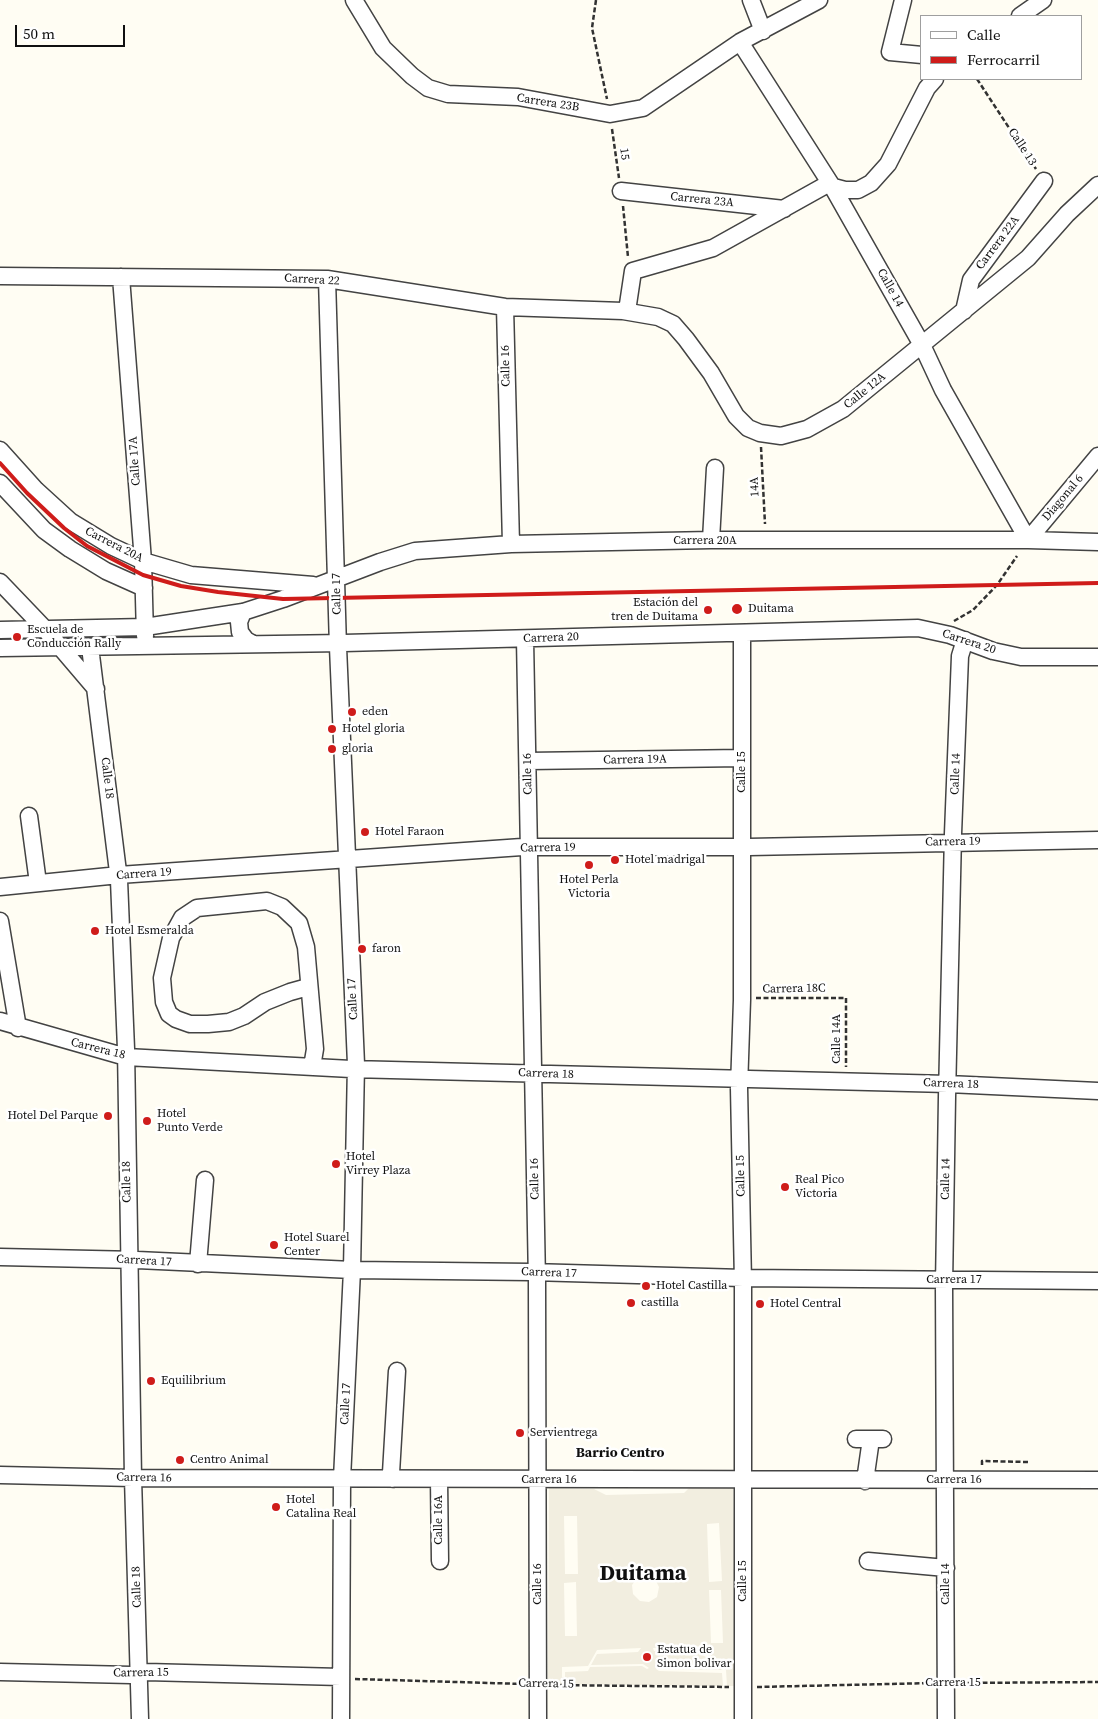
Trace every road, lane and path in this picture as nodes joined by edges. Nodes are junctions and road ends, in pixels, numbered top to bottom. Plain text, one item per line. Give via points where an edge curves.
1 (354, 0) edge
2 (596, 0) edge
3 (751, 0) edge
4 (819, 0) edge
5 (903, 0) edge
6 (1043, 0) edge
7 (1021, 15) edge
8 (763, 31) junction
9 (740, 42) junction
10 (920, 54) edge
11 (935, 80) edge
12 (978, 80) edge
13 (610, 114) junction
14 (1044, 181) joint
15 (1098, 185) edge
16 (832, 186) junction
17 (621, 191) junction
18 (784, 209) junction
19 (628, 264) dead end
20 (0, 276) edge
21 (121, 277) junction
22 (327, 279) junction
23 (505, 307) junction
24 (625, 311) junction
25 (964, 311) junction
26 (922, 345) junction
27 (760, 433) junction
28 (0, 450) edge
29 (1098, 456) edge
30 (715, 468) dead end
31 (0, 483) edge
32 (711, 540) junction
33 (1028, 540) junction
34 (766, 541) junction
35 (1098, 542) edge
36 (511, 544) junction
37 (143, 561) junction
38 (337, 577) junction
39 (0, 582) edge
40 (318, 585) junction
41 (144, 588) junction
42 (243, 612) junction
43 (952, 622) dead end
44 (145, 626) junction
45 (44, 628) junction
46 (0, 630) edge
47 (742, 634) junction
48 (525, 639) junction
49 (338, 643) junction
50 (253, 644) junction
51 (145, 646) junction
52 (61, 647) junction
53 (90, 647) junction
54 (0, 648) edge
55 (963, 648) junction
56 (1098, 657) edge
57 (96, 689) junction
58 (742, 758) junction
59 (528, 761) junction
60 (29, 816) dead end
61 (1098, 840) edge
62 (953, 842) junction
63 (742, 847) junction
64 (530, 848) junction
65 (347, 858) junction
66 (119, 875) junction
67 (38, 883) junction
68 (0, 887) edge
69 (0, 921) edge
70 (308, 987) junction
71 (846, 998) joint
72 (742, 1000) junction
73 (0, 1021) edge
74 (18, 1028) junction
75 (126, 1057) junction
76 (312, 1067) junction
77 (356, 1069) junction
78 (533, 1073) junction
79 (739, 1079) junction
80 (846, 1081) junction
81 (948, 1084) junction
82 (1098, 1091) edge
83 (206, 1180) dead end
84 (0, 1257) edge
85 (129, 1260) junction
86 (198, 1264) junction
87 (352, 1270) junction
88 (536, 1273) junction
89 (743, 1278) junction
90 (944, 1280) junction
91 (1098, 1281) edge
92 (397, 1371) dead end
93 (870, 1439) dead end
94 (982, 1461) dead end
95 (1028, 1464) dead end
96 (0, 1475) edge
97 (133, 1478) junction
98 (342, 1479) junction
99 (393, 1479) junction
100 (439, 1479) junction
101 (538, 1480) junction
102 (743, 1480) junction
103 (946, 1480) junction
104 (1098, 1480) edge
105 (865, 1481) junction
106 (868, 1560) dead end
107 (440, 1561) dead end
108 (946, 1568) junction
109 (0, 1672) edge
110 (140, 1672) junction
111 (345, 1678) junction
112 (1098, 1682) edge
113 (946, 1683) junction
114 (538, 1685) junction
115 (746, 1687) junction
116 (140, 1719) edge
117 (341, 1719) edge
118 (538, 1719) edge
119 (743, 1719) edge
120 (946, 1719) edge

1 - 13 street, Carrera 23B via 383,48 428,88 448,94 518,98
2 - 13 path, 15 via 592,28
3 - 8 street
4 - 8 street, Carrera 23B
5 - 10 street via 890,52
6 - 7 street
8 - 9 street, Carrera 23B
9 - 13 street, Carrera 23B via 643,108
9 - 16 street, Calle 14
11 - 16 street via 927,88 888,164 871,183 858,190
12 - 14 path, Calle 13
13 - 17 path, 15
14 - 25 street, Carrera 22A via 970,280
15 - 25 street, Calle 12A via 1028,258
16 - 18 street via 826,185
16 - 26 street, Calle 14
17 - 18 street, Carrera 23A
17 - 19 path, 15
18 - 24 street via 713,248 633,270
20 - 21 street, Carrera 22
21 - 22 street, Carrera 22
21 - 37 street, Calle 17A
22 - 23 street, Carrera 22
22 - 38 street, Calle 17
23 - 24 street, Carrera 22
23 - 36 street, Calle 16
24 - 27 street, Calle 12A via 658,317 673,324 711,373 736,416 748,428
25 - 26 street, Calle 12A
26 - 27 street, Calle 12A via 843,408 807,429 781,436
26 - 33 street, Calle 14 via 943,390
27 - 34 path, 14A
28 - 37 street, Carrera 20A via 70,521
29 - 33 street, Diagonal 6
30 - 32 street
31 - 41 street via 44,530 106,571
32 - 34 street, Carrera 20A
32 - 36 street, Carrera 20A
33 - 34 street, Carrera 20A
33 - 35 street, Carrera 20A
33 - 43 path via 997,585 974,610
36 - 38 street, Carrera 20A via 415,551
37 - 40 street, Carrera 20A via 190,575
37 - 41 street, Calle 17A
38 - 40 street, Carrera 20A
38 - 49 street, Calle 17
39 - 45 street
40 - 42 street, Carrera 20A
41 - 44 street, Calle 17A
42 - 44 street, Carrera 20A
42 - 50 street via 240,632
44 - 45 street, Carrera 20A
44 - 51 street, Calle 17A
45 - 46 street, Carrera 20A
45 - 52 street
47 - 48 street, Carrera 20
47 - 55 street, Carrera 20 via 918,628 950,634
47 - 58 street, Calle 15
48 - 49 street, Carrera 20
48 - 59 street, Calle 16
49 - 50 street, Carrera 20
49 - 65 street, Calle 17
50 - 51 street, Carrera 20
51 - 53 street, Carrera 20
52 - 53 street, Carrera 20
52 - 54 street, Carrera 20
52 - 57 street
53 - 57 street, Calle 18
55 - 56 street, Carrera 20 via 1021,658
55 - 62 street, Calle 14
57 - 66 street, Calle 18
58 - 59 street, Carrera 19A
58 - 63 street, Calle 15
59 - 64 street, Calle 16
60 - 67 street
61 - 62 street, Carrera 19
62 - 63 street, Carrera 19
62 - 81 street, Calle 14
63 - 64 street, Carrera 19
63 - 72 street, Calle 15
64 - 65 street, Carrera 19
64 - 78 street, Calle 16
65 - 66 street, Carrera 19
65 - 77 street, Calle 17
66 - 67 street, Carrera 19
66 - 75 street, Calle 18
67 - 68 street, Carrera 19
69 - 74 street
70 - 70 street via 306,947 298,923 282,907 267,901 197,908 182,918 171,938 162,978 164,1002 169,1014 190,1024 229,1022 265,1002
70 - 76 street via 314,1049
71 - 72 path, Carrera 18C
71 - 80 path, Calle 14A
72 - 79 street, Calle 15
73 - 74 street, Carrera 18
74 - 75 street, Carrera 18
75 - 76 street, Carrera 18
75 - 85 street, Calle 18
76 - 77 street, Carrera 18
77 - 78 street, Carrera 18
77 - 87 street, Calle 17
78 - 79 street, Carrera 18
78 - 88 street, Calle 16
79 - 80 street, Carrera 18
79 - 89 street, Calle 15
80 - 81 street, Carrera 18
81 - 82 street, Carrera 18
81 - 90 street, Calle 14
83 - 86 street
84 - 85 street, Carrera 17
85 - 86 street, Carrera 17
85 - 97 street, Calle 18
86 - 87 street, Carrera 17
87 - 88 street, Carrera 17
87 - 98 street, Calle 17
88 - 89 street, Carrera 17
88 - 101 street, Calle 16
89 - 90 street, Carrera 17
89 - 102 street, Calle 15
90 - 91 street, Carrera 17
90 - 103 street, Calle 14
92 - 99 street
93 - 105 street
94 - 95 path, Carrera 16
96 - 97 street, Carrera 16
97 - 98 street, Carrera 16
97 - 110 street, Calle 18
98 - 99 street, Carrera 16
98 - 111 street, Calle 17
99 - 100 street, Carrera 16
100 - 101 street, Carrera 16
100 - 107 street, Calle 16A
101 - 102 street, Carrera 16
101 - 114 street, Calle 16
102 - 105 street, Carrera 16
102 - 115 street, Calle 15
103 - 104 street, Carrera 16
103 - 105 street, Carrera 16
103 - 108 street, Calle 14
106 - 108 street
108 - 113 street, Calle 14
109 - 110 street, Carrera 15 via 131,1675
110 - 111 street, Carrera 15
110 - 116 street, Calle 18
111 - 114 path, Carrera 15
111 - 117 street, Calle 17
112 - 113 path, Carrera 15
113 - 115 path, Carrera 15
113 - 120 street, Calle 14
114 - 115 path, Carrera 15
114 - 118 street, Calle 16
115 - 119 street, Calle 15

